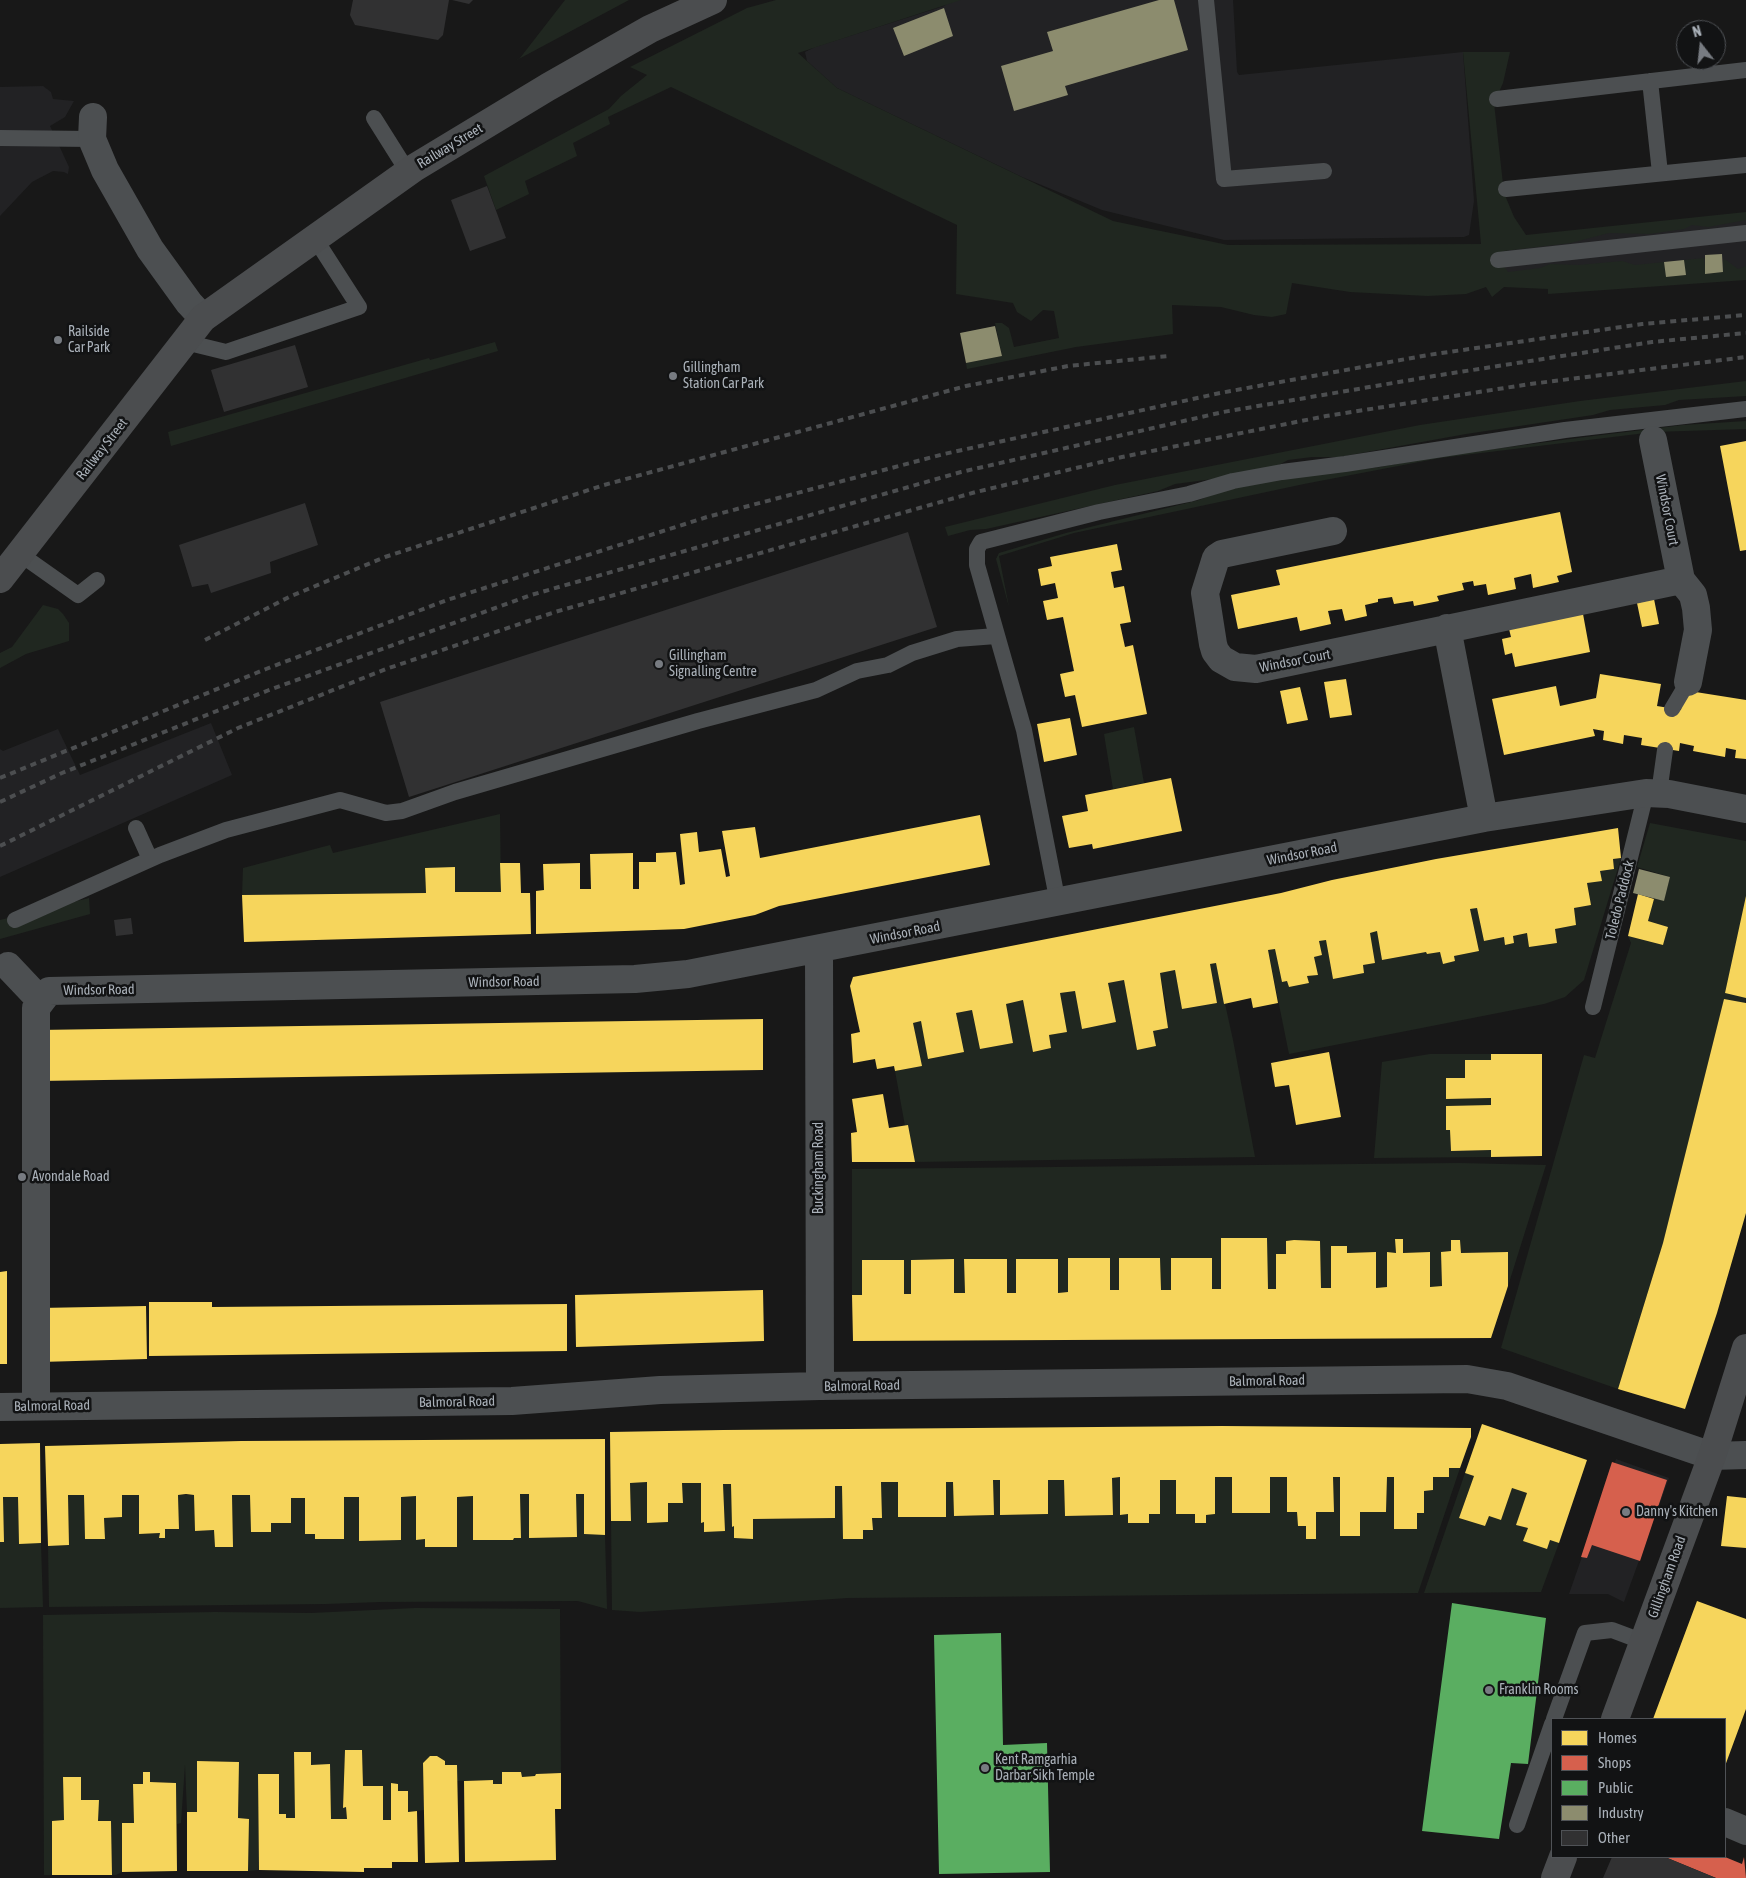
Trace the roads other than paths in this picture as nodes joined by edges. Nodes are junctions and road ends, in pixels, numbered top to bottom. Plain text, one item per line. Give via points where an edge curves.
1 (713, 0) edge
2 (1206, 0) edge
3 (1746, 70) edge
4 (1650, 81) junction
5 (1497, 99) dead end
6 (374, 118) dead end
7 (92, 128) joint
8 (0, 138) edge
9 (1746, 165) edge
10 (408, 172) junction
11 (1324, 172) dead end
12 (1660, 173) junction
13 (1506, 189) dead end
14 (1746, 233) edge
15 (314, 237) junction
16 (1498, 260) dead end
17 (203, 318) junction
18 (185, 342) junction
19 (1746, 409) edge
20 (1653, 440) dead end
21 (1333, 531) dead end
22 (20, 554) junction
23 (0, 580) edge
24 (97, 580) dead end
25 (1681, 580) junction
26 (1447, 628) junction
27 (996, 636) junction
28 (1688, 682) joint
29 (1672, 709) dead end
30 (1666, 750) dead end
31 (1653, 793) junction
32 (1746, 809) edge
33 (1484, 818) junction
34 (136, 828) dead end
35 (150, 860) junction
36 (1058, 903) junction
37 (15, 920) dead end
38 (819, 950) junction
39 (8, 966) dead end
40 (48, 996) junction
41 (1593, 1007) dead end
42 (1746, 1348) edge
43 (820, 1386) junction
44 (36, 1406) junction
45 (0, 1407) edge
46 (1746, 1455) edge
47 (1712, 1456) junction
48 (1644, 1642) junction
49 (1554, 1718) edge
50 (1615, 1718) edge
51 (1551, 1727) edge
52 (1726, 1822) edge
53 (1517, 1824) dead end
54 (1746, 1831) edge
55 (1563, 1858) edge
56 (1555, 1878) edge

1 - 10 street, Railway Street via 650,30 548,87
2 - 11 lane via 1224,179
3 - 4 lane
4 - 5 lane
4 - 12 lane
6 - 10 lane
7 - 8 lane
7 - 17 street via 105,170 150,249
9 - 12 lane
10 - 15 street, Railway Street
12 - 13 lane
14 - 16 lane
15 - 17 street, Railway Street
15 - 18 lane via 360,307 226,352
17 - 18 street, Railway Street
18 - 22 street, Railway Street
19 - 27 lane via 1565,430 1282,472 985,541 977,549 976,561
20 - 25 street, Windsor Court
21 - 26 street, Windsor Court via 1222,554 1216,558 1204,593 1213,644 1221,659 1235,667 1251,669
22 - 23 street, Railway Street
22 - 24 lane via 78,595
25 - 26 street, Windsor Court
25 - 28 street, Windsor Court via 1693,595 1698,616
26 - 33 street
27 - 35 lane via 957,639 912,653 888,665 857,671 816,690 679,726 454,792 402,811 386,813 343,800 335,801 226,830
27 - 36 lane via 1024,730
28 - 29 lane
30 - 31 lane, Toledo Paddock
31 - 32 street, Windsor Road
31 - 33 street, Windsor Road
31 - 41 lane, Toledo Paddock
33 - 36 street, Windsor Road
34 - 35 lane
35 - 37 lane
36 - 38 street, Windsor Road
38 - 40 street, Windsor Road via 688,974 635,979
38 - 43 street, Buckingham Road
39 - 40 street
40 - 44 street via 36,1008
42 - 47 street, Gillingham Road
43 - 44 street, Balmoral Road via 660,1390 512,1402
43 - 47 street, Balmoral Road via 1467,1379 1507,1386
44 - 45 street, Balmoral Road
46 - 47 street
47 - 48 street, Gillingham Road
48 - 49 lane via 1612,1630 1585,1633
48 - 50 street, Gillingham Road
51 - 53 lane
52 - 54 street
55 - 56 street

